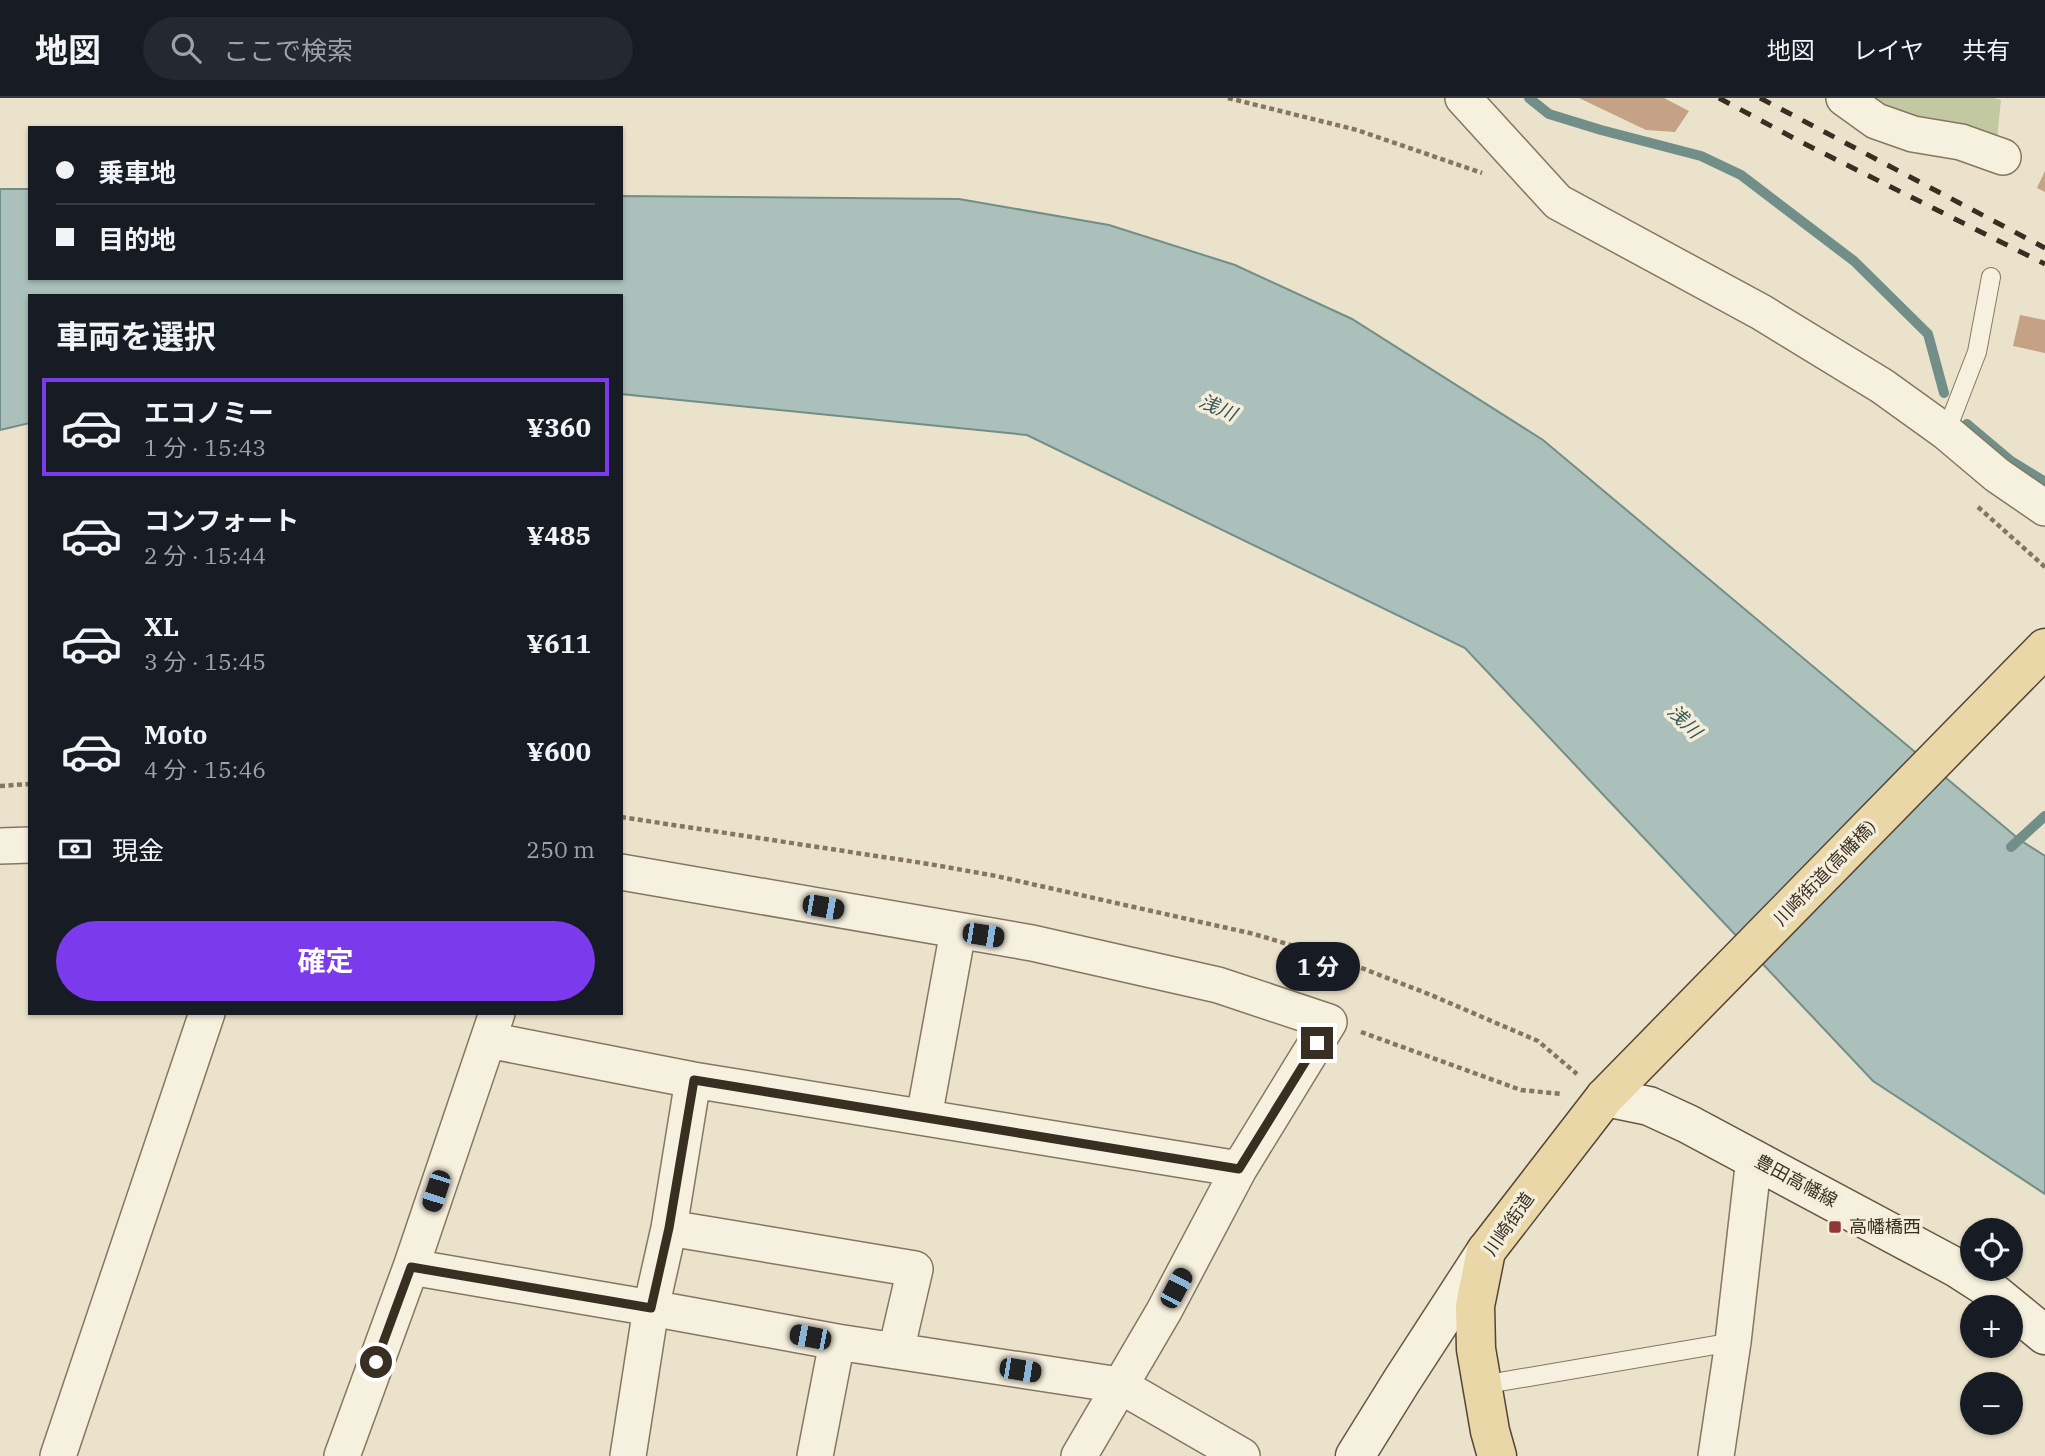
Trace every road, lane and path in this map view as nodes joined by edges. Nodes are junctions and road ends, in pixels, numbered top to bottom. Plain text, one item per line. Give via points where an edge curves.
1 (1228, 98) edge
2 (1463, 98) edge
3 (1844, 98) edge
4 (2003, 157) dead end
5 (1487, 175) dead end
6 (1991, 277) dead end
7 (1946, 432) junction
8 (2045, 508) edge
9 (2045, 648) edge
10 (28, 784) edge
11 (0, 786) edge
12 (623, 817) edge
13 (28, 845) edge
14 (0, 846) edge
15 (623, 872) edge
16 (958, 931) junction
17 (206, 1015) edge
18 (1329, 1021) junction
19 (492, 1027) edge
20 (694, 1080) junction
21 (1605, 1097) junction
22 (924, 1117) junction
23 (1754, 1158) junction
24 (1239, 1169) junction
25 (669, 1228) junction
26 (1486, 1251) junction
27 (411, 1267) junction
28 (651, 1308) junction
29 (2045, 1335) edge
30 (837, 1342) junction
31 (1733, 1342) junction
32 (896, 1351) junction
33 (1119, 1385) junction
34 (1482, 1385) junction
35 (66, 1455) edge
36 (342, 1456) edge
37 (628, 1456) edge
38 (815, 1456) edge
39 (1079, 1456) edge
40 (1242, 1456) edge
41 (1355, 1456) edge
42 (1497, 1456) edge
43 (1716, 1456) edge

1 - 5 path via 1357,130
2 - 7 street via 1558,202 1761,312 1882,386
3 - 4 street via 1876,121
6 - 7 lane via 1977,352
7 - 8 street
9 - 21 main road, 川崎街道(高幡橋)
10 - 11 path
12 - 21 path via 996,876 1254,934 1341,960 1538,1041
13 - 14 street
15 - 16 street
16 - 18 street via 1218,985
16 - 22 street
17 - 35 street
18 - 21 path via 1521,1090
18 - 24 street
19 - 20 street
19 - 27 street
20 - 22 street
20 - 25 street
21 - 23 main road, 豊田高幡線 via 1649,1106
21 - 26 main road, 川崎街道
22 - 24 street
23 - 29 main road, 豊田高幡線 via 1957,1268
23 - 31 street
24 - 33 street
25 - 28 street
25 - 32 street via 915,1269
26 - 34 main road, 川崎街道 via 1475,1306
26 - 41 main road
27 - 28 street
27 - 36 street
28 - 30 street
28 - 37 street
30 - 32 street
30 - 38 street
31 - 34 lane
31 - 43 street
32 - 33 street
33 - 39 street
33 - 40 street
34 - 42 main road, 川崎街道

